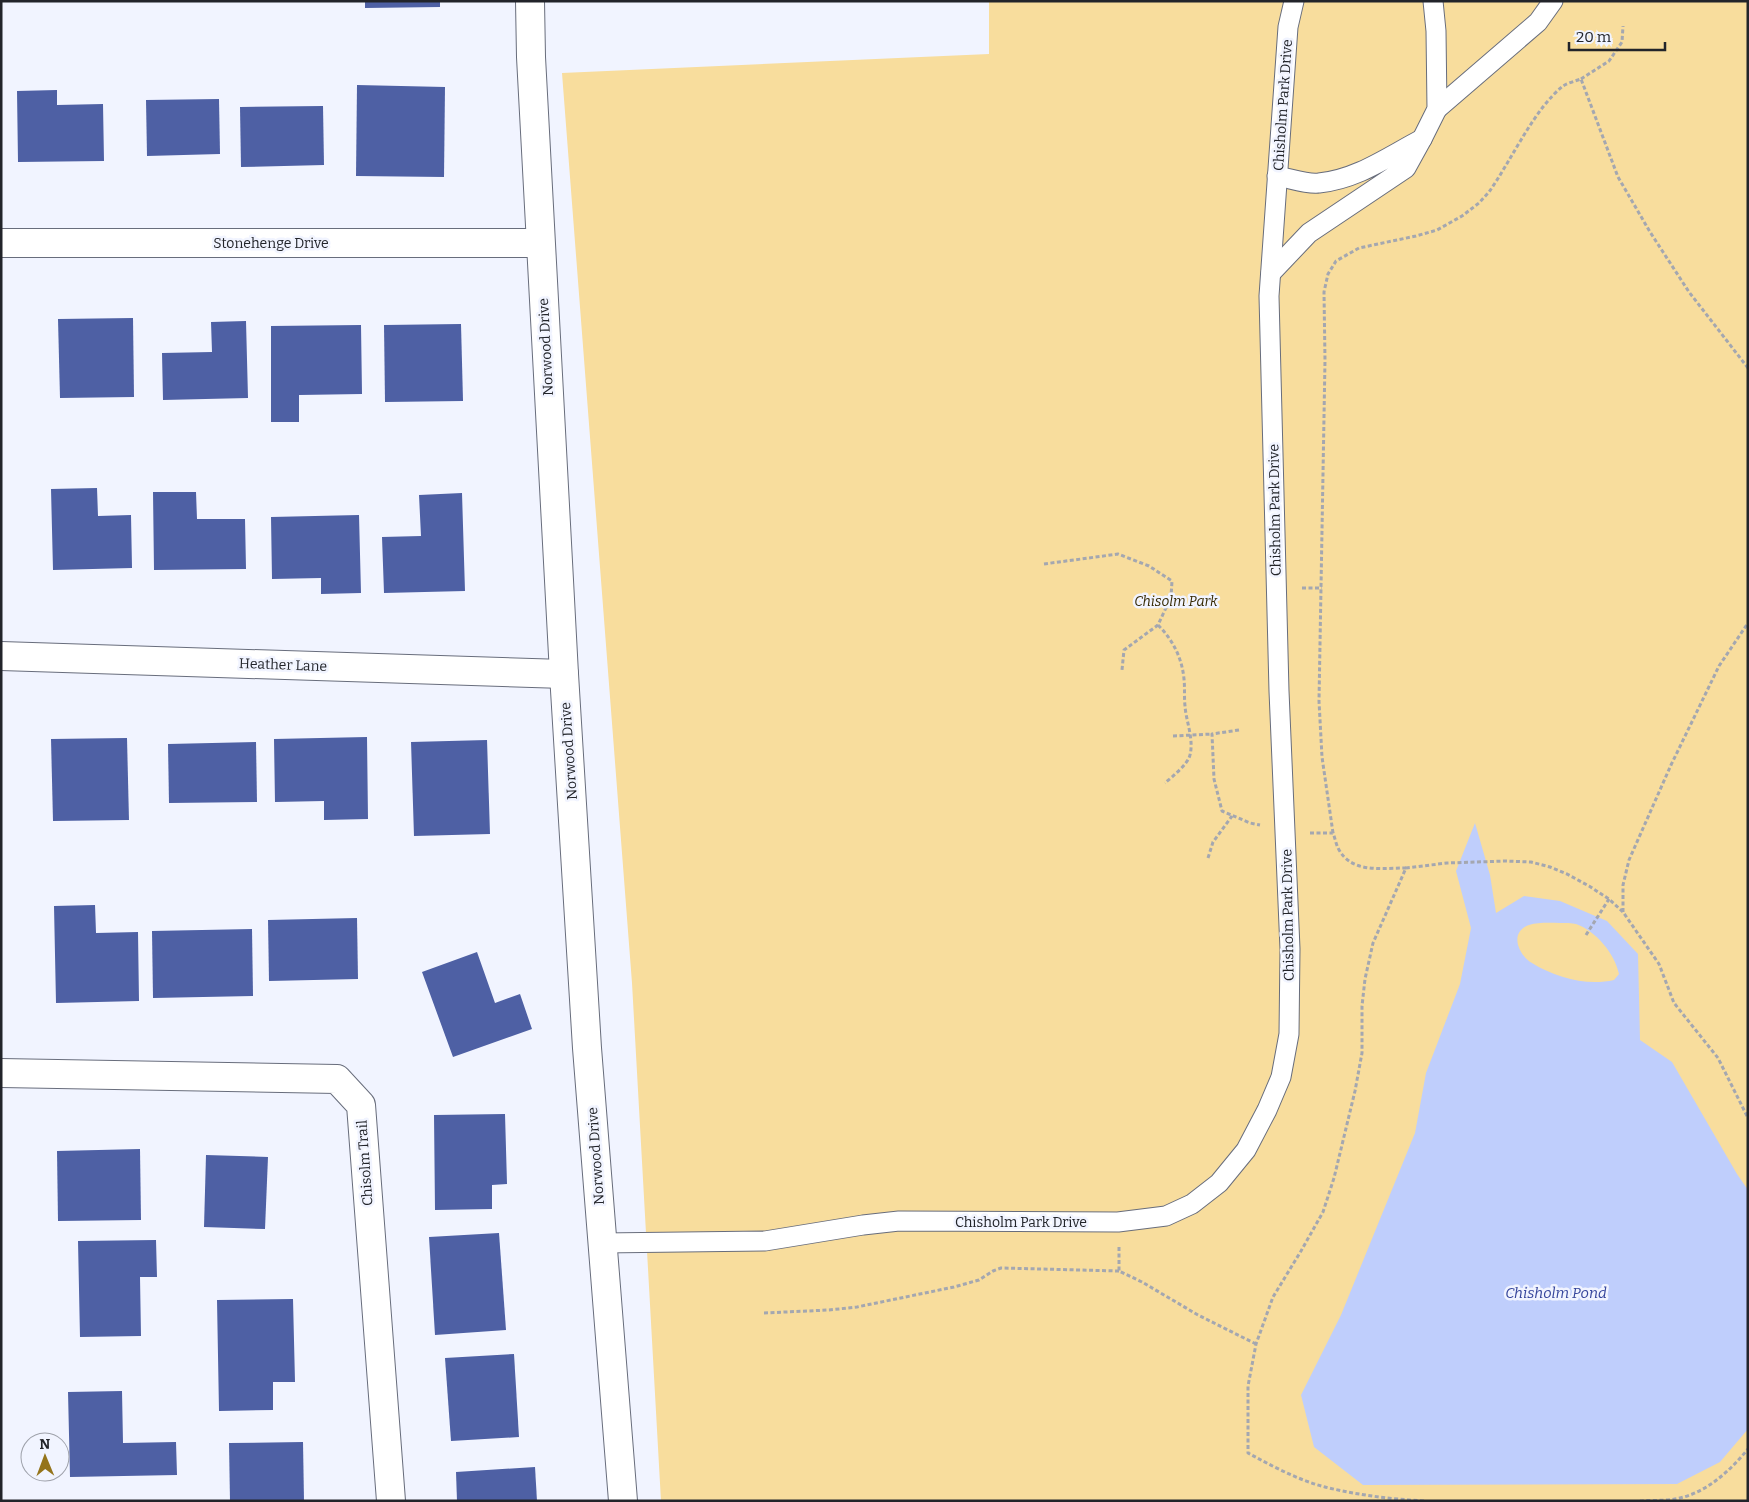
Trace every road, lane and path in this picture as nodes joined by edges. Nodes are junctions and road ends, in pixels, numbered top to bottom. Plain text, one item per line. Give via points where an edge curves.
1 (530, 1) edge
2 (1294, 1) edge
3 (1433, 1) edge
4 (1553, 1) edge
5 (1623, 26) dead end
6 (1581, 79) junction
7 (1437, 109) junction
8 (1422, 139) junction
9 (1278, 176) junction
10 (1, 243) edge
11 (540, 243) junction
12 (1271, 273) junction
13 (1748, 368) edge
14 (1044, 564) dead end
15 (1748, 623) edge
16 (1158, 625) junction
17 (1, 656) edge
18 (1122, 670) dead end
19 (564, 674) junction
20 (1212, 734) dead end
21 (1190, 735) junction
22 (1173, 736) dead end
23 (1165, 783) dead end
24 (1232, 816) dead end
25 (1334, 833) dead end
26 (1208, 858) dead end
27 (1609, 899) junction
28 (1623, 912) junction
29 (1587, 934) dead end
30 (1, 1073) edge
31 (1748, 1118) edge
32 (1118, 1222) junction
33 (602, 1243) junction
34 (1119, 1271) junction
35 (764, 1313) dead end
36 (1256, 1344) junction
37 (1748, 1449) edge
38 (390, 1501) edge
39 (623, 1501) edge
40 (1424, 1501) edge
41 (1640, 1501) edge

1 - 11 street, Norwood Drive
2 - 9 lane, Chisholm Park Drive via 1288,27
3 - 7 lane
4 - 7 lane via 1538,22
5 - 6 path via 1622,42 1609,62
6 - 13 path via 1618,177 1689,292
6 - 25 path via 1565,85 1552,96 1489,192 1462,216 1437,230 1359,248 1336,261 1328,274 1324,292 1320,724
7 - 8 lane
8 - 9 lane via 1379,164 1318,184
8 - 12 lane via 1406,168 1309,233
9 - 12 lane, Chisholm Park Drive
10 - 11 street, Stonehenge Drive
11 - 19 street, Norwood Drive
12 - 32 lane, Chisholm Park Drive via 1279,691 1290,949 1289,1034 1281,1077 1267,1110 1246,1150 1219,1183 1192,1204 1166,1216
14 - 16 path via 1118,554 1149,566 1172,581 1171,597
15 - 28 path via 1719,666 1674,757 1629,860 1623,885
16 - 18 path via 1124,650
16 - 21 path via 1179,654
17 - 19 street, Heather Lane
19 - 33 street, Norwood Drive
20 - 21 path
21 - 22 path
21 - 23 path via 1190,756
24 - 26 path via 1213,842
27 - 28 path
27 - 29 path
27 - 36 path via 1590,886 1532,862 1447,863 1406,868 1373,943 1362,1006 1362,1053 1334,1178 1323,1212 1273,1297
28 - 31 path via 1659,964 1674,1003 1718,1058
30 - 38 street, Chisolm Trail via 337,1079 349,1090 361,1106
32 - 33 lane, Chisholm Park Drive via 900,1221 765,1241
32 - 34 path
33 - 39 street, Norwood Drive
34 - 35 path via 1002,1268 962,1285 857,1307
34 - 36 path
36 - 40 path via 1248,1386 1248,1454 1323,1486 1383,1498
37 - 41 path via 1722,1476 1693,1494

